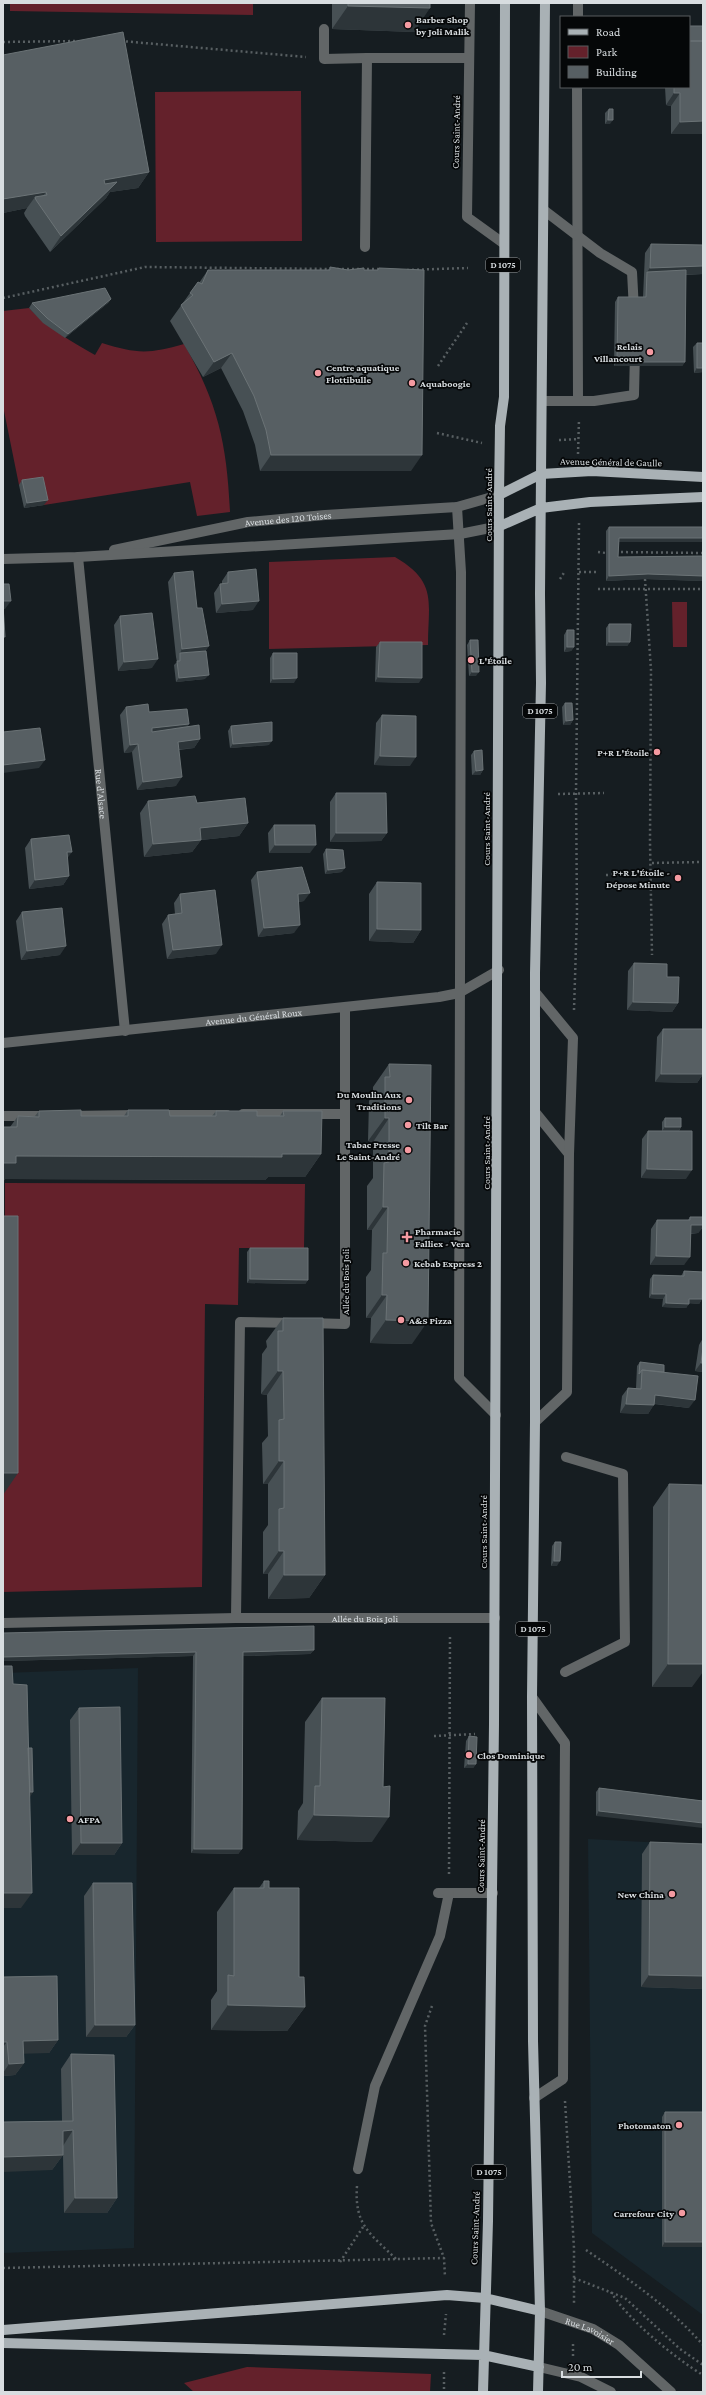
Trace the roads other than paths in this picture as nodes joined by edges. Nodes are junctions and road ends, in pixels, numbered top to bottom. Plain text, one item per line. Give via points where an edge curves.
1 (470, 3) edge
2 (505, 3) edge
3 (545, 3) edge
4 (578, 3) edge
5 (578, 16) edge
6 (324, 29) dead end
7 (367, 58) junction
8 (469, 58) junction
9 (577, 88) edge
10 (545, 211) junction
11 (576, 236) junction
12 (503, 243) junction
13 (365, 247) dead end
14 (635, 324) edge
15 (635, 338) edge
16 (578, 400) junction
17 (542, 401) junction
18 (541, 474) junction
19 (703, 477) edge
20 (499, 495) junction
21 (703, 497) edge
22 (457, 507) junction
23 (541, 508) junction
24 (500, 526) junction
25 (460, 534) junction
26 (78, 557) junction
27 (3, 559) edge
28 (499, 970) junction
29 (535, 992) junction
30 (459, 993) junction
31 (345, 1008) junction
32 (125, 1031) junction
33 (3, 1043) edge
34 (535, 1112) junction
35 (345, 1114) junction
36 (3, 1116) edge
37 (569, 1154) junction
38 (496, 1415) junction
39 (535, 1422) junction
40 (566, 1456) dead end
41 (236, 1618) junction
42 (495, 1618) junction
43 (3, 1623) edge
44 (565, 1672) dead end
45 (532, 1697) junction
46 (438, 1893) dead end
47 (449, 1893) junction
48 (493, 1893) junction
49 (534, 2098) junction
50 (358, 2169) road end
51 (485, 2298) junction
52 (540, 2311) junction
53 (3, 2330) edge
54 (3, 2342) edge
55 (483, 2355) junction
56 (539, 2367) junction
57 (483, 2392) edge
58 (538, 2392) edge
59 (611, 2392) edge
60 (671, 2392) edge

1 - 8 street, Cours Saint-André
2 - 12 main road, Cours Saint-André / D 1075
3 - 10 main road, D 1075
4 - 5 street
6 - 7 street via 324,59
7 - 8 street
7 - 13 street
8 - 12 street, Cours Saint-André via 467,217
9 - 11 street
10 - 11 street
10 - 17 main road, D 1075
11 - 14 street via 632,272
11 - 16 street
12 - 20 main road, Cours Saint-André / D 1075 via 504,397 500,426
15 - 16 street via 634,395
16 - 17 street
17 - 18 main road, D 1075
18 - 19 main road, Avenue Général de Gaulle via 578,472
18 - 20 main road, Avenue Général de Gaulle
18 - 23 main road, D 1075
20 - 22 street, Avenue des 120 Toises
20 - 24 main road, Cours Saint-André / D 1075
21 - 23 main road
22 - 25 street
22 - 26 street, Avenue des 120 Toises via 248,522
23 - 24 main road
23 - 29 main road, D 1075 via 541,683
24 - 25 street, Avenue des 120 Toises
24 - 28 main road, Cours Saint-André / D 1075
25 - 26 street, Avenue des 120 Toises
25 - 30 street
26 - 27 street, Avenue des 120 Toises
26 - 32 street, Rue d'Alsace
28 - 30 street, Avenue du Général Roux
28 - 38 main road, Cours Saint-André / D 1075
29 - 34 main road, D 1075
29 - 37 street via 573,1038
30 - 31 street, Avenue du Général Roux
30 - 38 street via 459,1378
31 - 32 street, Avenue du Général Roux
31 - 35 street, Allée du Bois Joli
32 - 33 street, Avenue du Général Roux
34 - 37 street
34 - 39 main road, D 1075
35 - 36 street
35 - 41 street, Allée du Bois Joli via 345,1324 240,1322
37 - 39 street via 567,1392
38 - 42 main road, Cours Saint-André / D 1075
39 - 45 main road, D 1075
40 - 44 street via 623,1474 625,1642
41 - 42 street, Allée du Bois Joli
41 - 43 street, Allée du Bois Joli
42 - 48 main road, Cours Saint-André / D 1075
45 - 49 main road, D 1075
45 - 49 street via 565,1743 563,2079
46 - 47 street
47 - 48 street
47 - 50 street via 440,1936 375,2086
48 - 51 main road, Cours Saint-André / D 1075
49 - 52 main road, D 1075
51 - 52 main road
51 - 53 main road via 447,2295
51 - 55 main road, Cours Saint-André / D 1075
52 - 56 main road, D 1075
52 - 60 street, Rue Lavoisier via 593,2329 619,2345
54 - 55 main road
55 - 56 main road
55 - 57 main road, Cours Saint-André / D 1075
56 - 58 main road, D 1075
56 - 59 street via 572,2374

